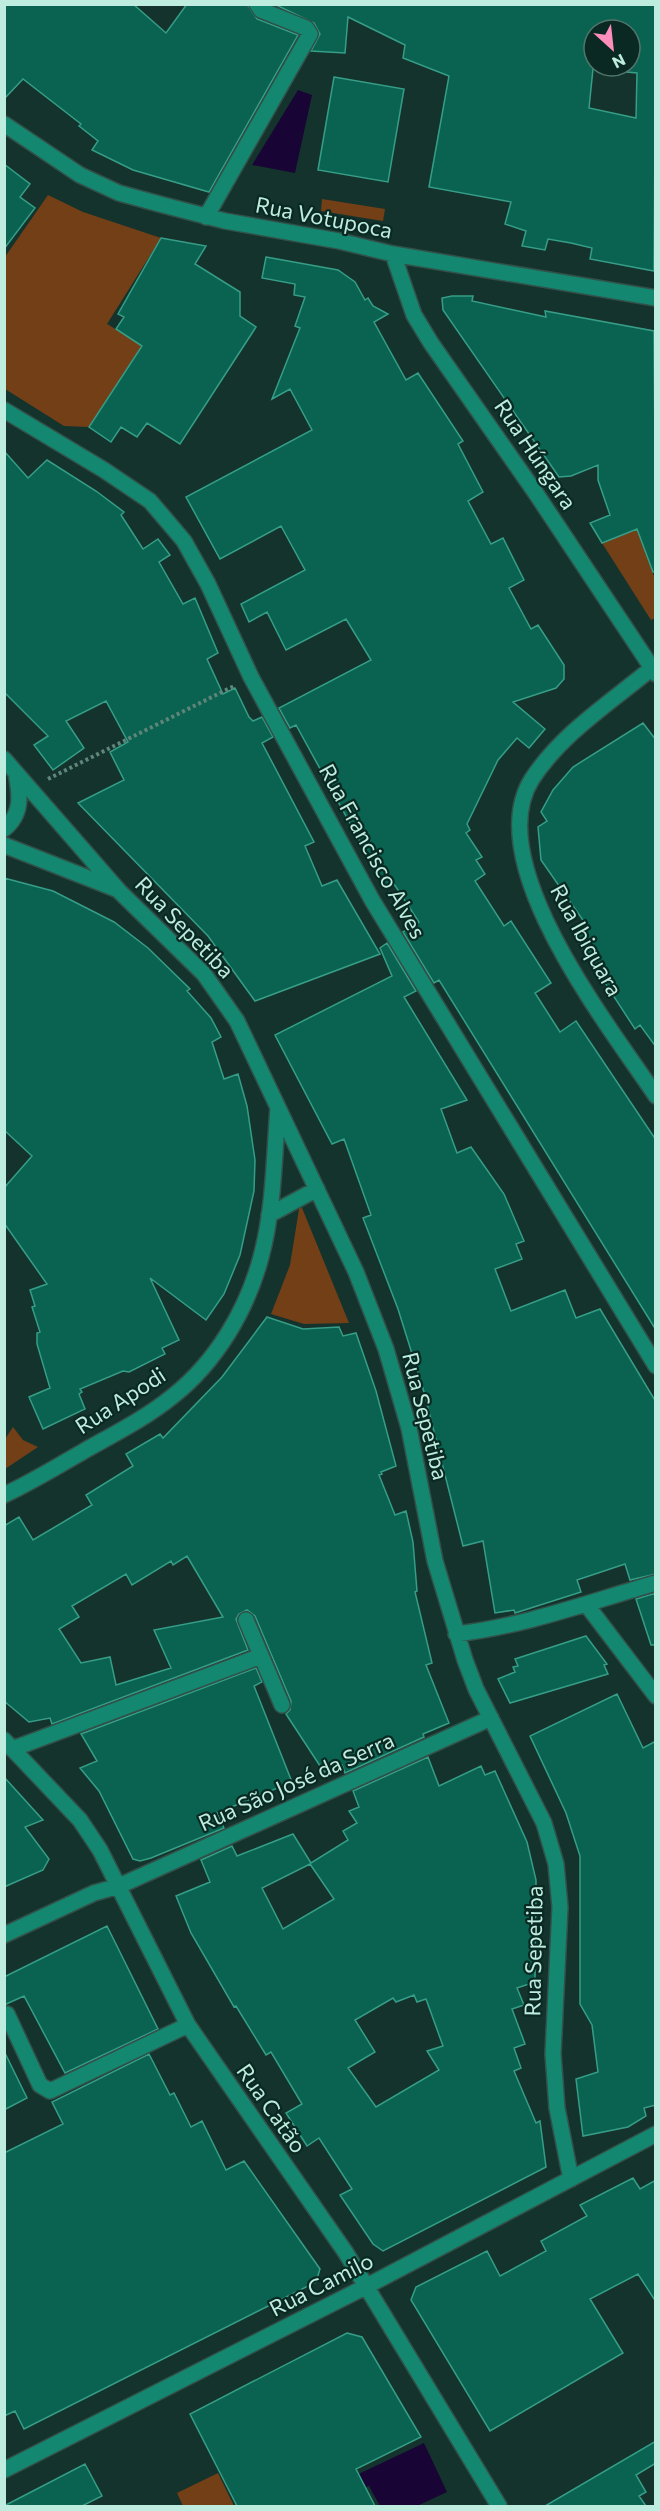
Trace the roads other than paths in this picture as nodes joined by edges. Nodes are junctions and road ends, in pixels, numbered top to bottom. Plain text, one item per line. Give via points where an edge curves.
1 (257, 4) edge
2 (4, 124) edge
3 (206, 217) junction
4 (393, 254) junction
5 (656, 298) edge
6 (4, 410) edge
7 (654, 671) edge
8 (4, 759) edge
9 (16, 773) junction
10 (4, 829) edge
11 (4, 845) edge
12 (119, 891) junction
13 (656, 1096) edge
14 (279, 1105) junction
15 (292, 1135) junction
16 (274, 1164) junction
17 (317, 1189) junction
18 (269, 1215) junction
19 (656, 1366) edge
20 (4, 1495) edge
21 (656, 1583) edge
22 (586, 1604) junction
23 (246, 1620) dead end
24 (456, 1634) junction
25 (261, 1656) junction
26 (656, 1696) edge
27 (282, 1705) dead end
28 (491, 1718) junction
29 (10, 1744) edge
30 (119, 1886) junction
31 (4, 1935) edge
32 (8, 2014) dead end
33 (188, 2025) junction
34 (656, 2134) edge
35 (571, 2178) junction
36 (367, 2286) junction
37 (4, 2470) edge
38 (499, 2506) edge

1 - 3 street via 261,10 306,28 310,34
2 - 3 street, Rua Votupoca via 80,175 119,193
3 - 4 street, Rua Votupoca
4 - 5 street, Rua Votupoca
4 - 7 street, Rua Húngara via 414,315 431,343
6 - 19 street, Rua Francisco Alves via 150,501 184,541 251,677 372,900
7 - 13 street, Rua Ibiquara via 557,748 531,781 519,819 523,863 538,906 567,961
8 - 9 street, Rua Sepetiba
9 - 10 street via 20,802 17,814
9 - 12 street, Rua Sepetiba
11 - 12 street
12 - 14 street, Rua Sepetiba via 204,974 237,1021
14 - 15 street, Rua Sepetiba
14 - 16 street, Rua Apodi
15 - 16 street, Rua Apodi
15 - 17 street, Rua Sepetiba
16 - 18 street, Rua Apodi
17 - 18 street
17 - 24 street, Rua Sepetiba via 386,1349 409,1428 435,1561
18 - 20 street, Rua Apodi via 250,1292 230,1330 200,1370 173,1396 130,1425
21 - 22 street
22 - 24 street via 490,1630
22 - 26 street
23 - 25 street
24 - 28 street, Rua Sepetiba
25 - 27 street
25 - 29 street
28 - 30 street, Rua São José da Serra
28 - 35 street, Rua Sepetiba via 544,1823 556,1864 560,1907 553,2054 557,2108
29 - 30 street, Rua Catão via 80,1820
30 - 31 street, Rua São José da Serra via 94,1893
30 - 33 street, Rua Catão
32 - 33 street via 40,2085 50,2091
33 - 36 street, Rua Catão
34 - 35 street, Rua Camilo
35 - 36 street, Rua Camilo
36 - 37 street, Rua Camilo
36 - 38 street, Rua Catão

